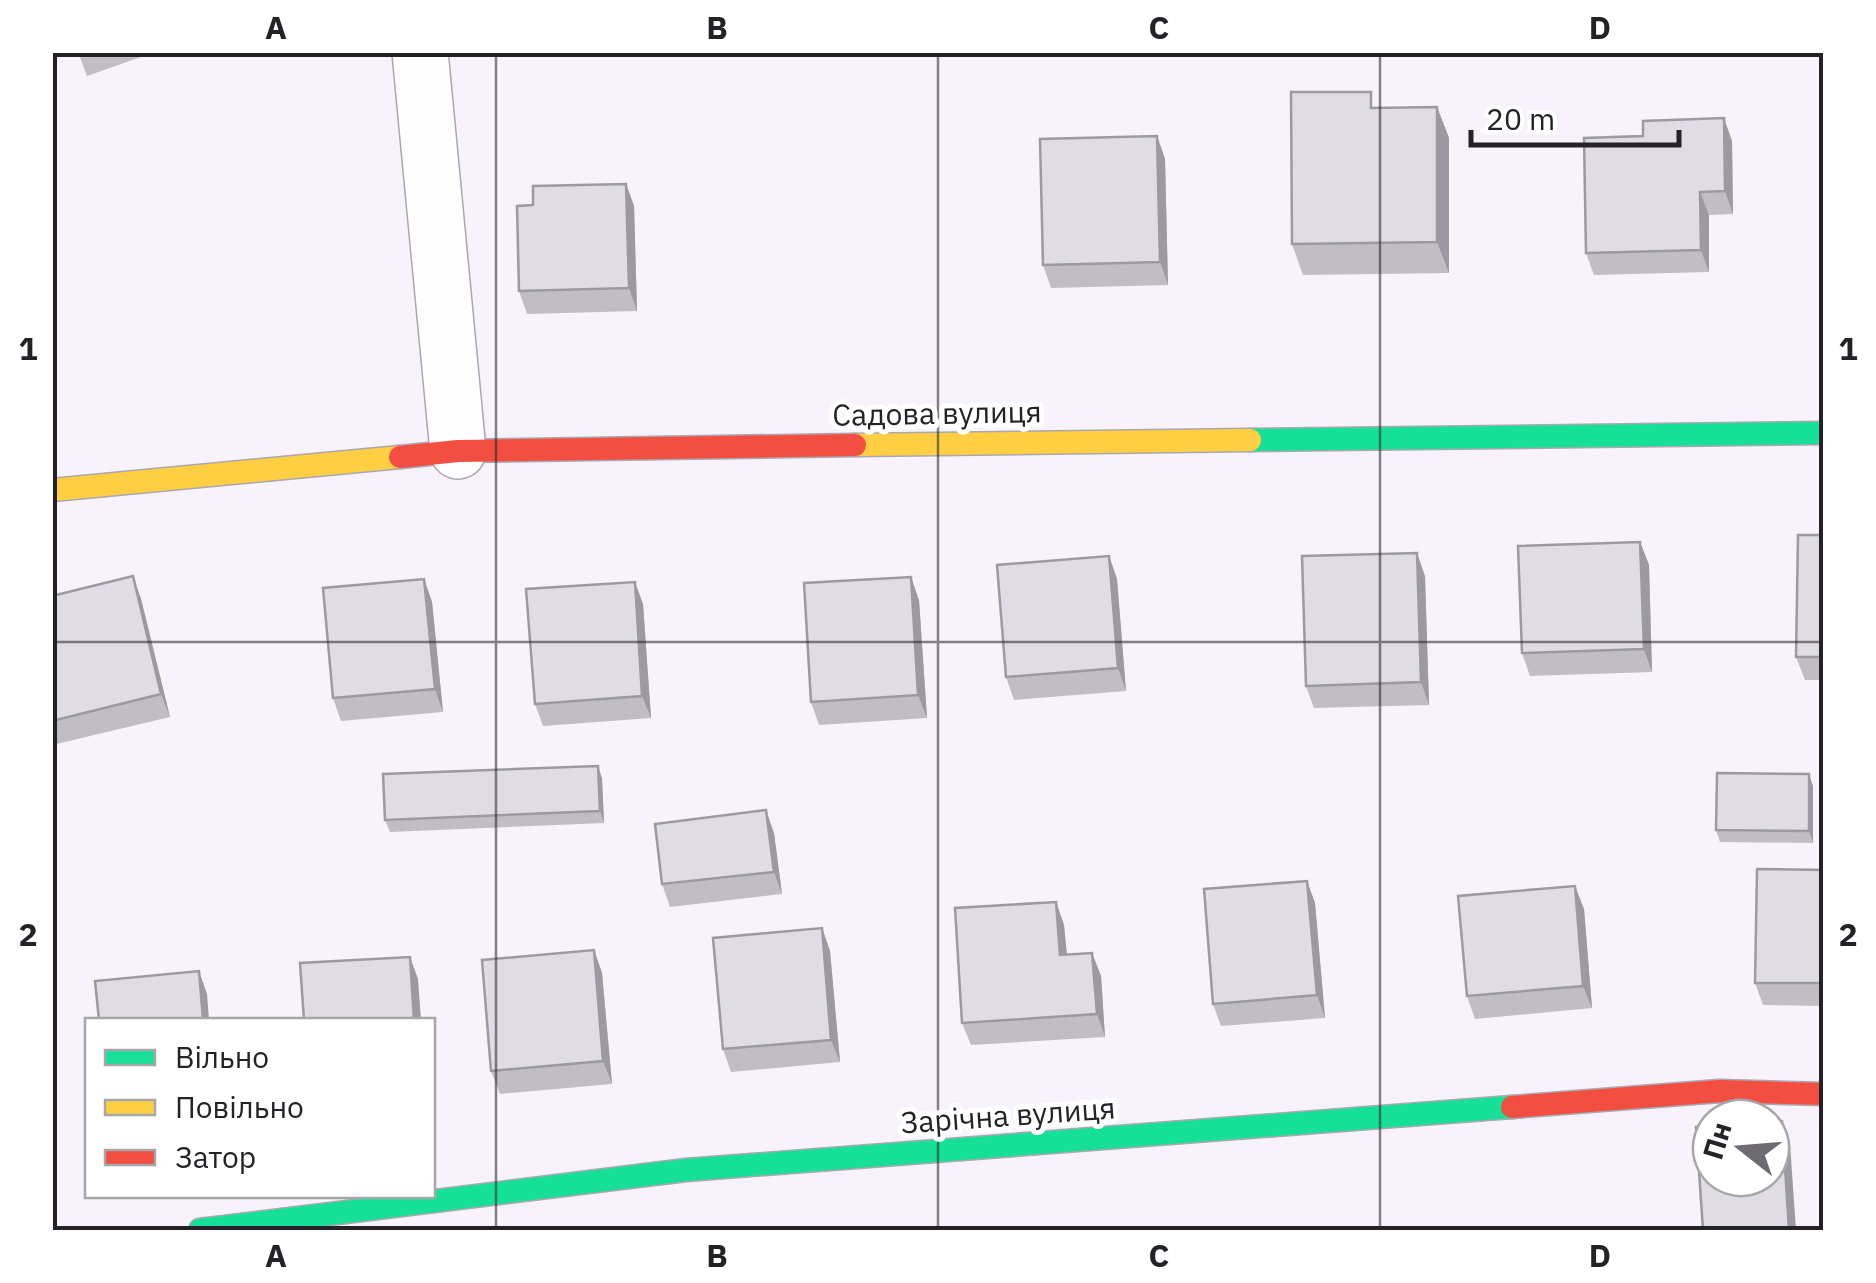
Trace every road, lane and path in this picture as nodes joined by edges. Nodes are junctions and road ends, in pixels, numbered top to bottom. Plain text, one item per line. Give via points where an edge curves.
1 (420, 52) edge
2 (1824, 433) edge
3 (458, 450) junction
4 (52, 490) edge
5 (1824, 1094) edge
6 (200, 1230) edge

1 - 3 street
2 - 3 street, Садова вулиця
3 - 4 street, Садова вулиця
5 - 6 street, Зарічна вулиця via 1720,1091 686,1170

